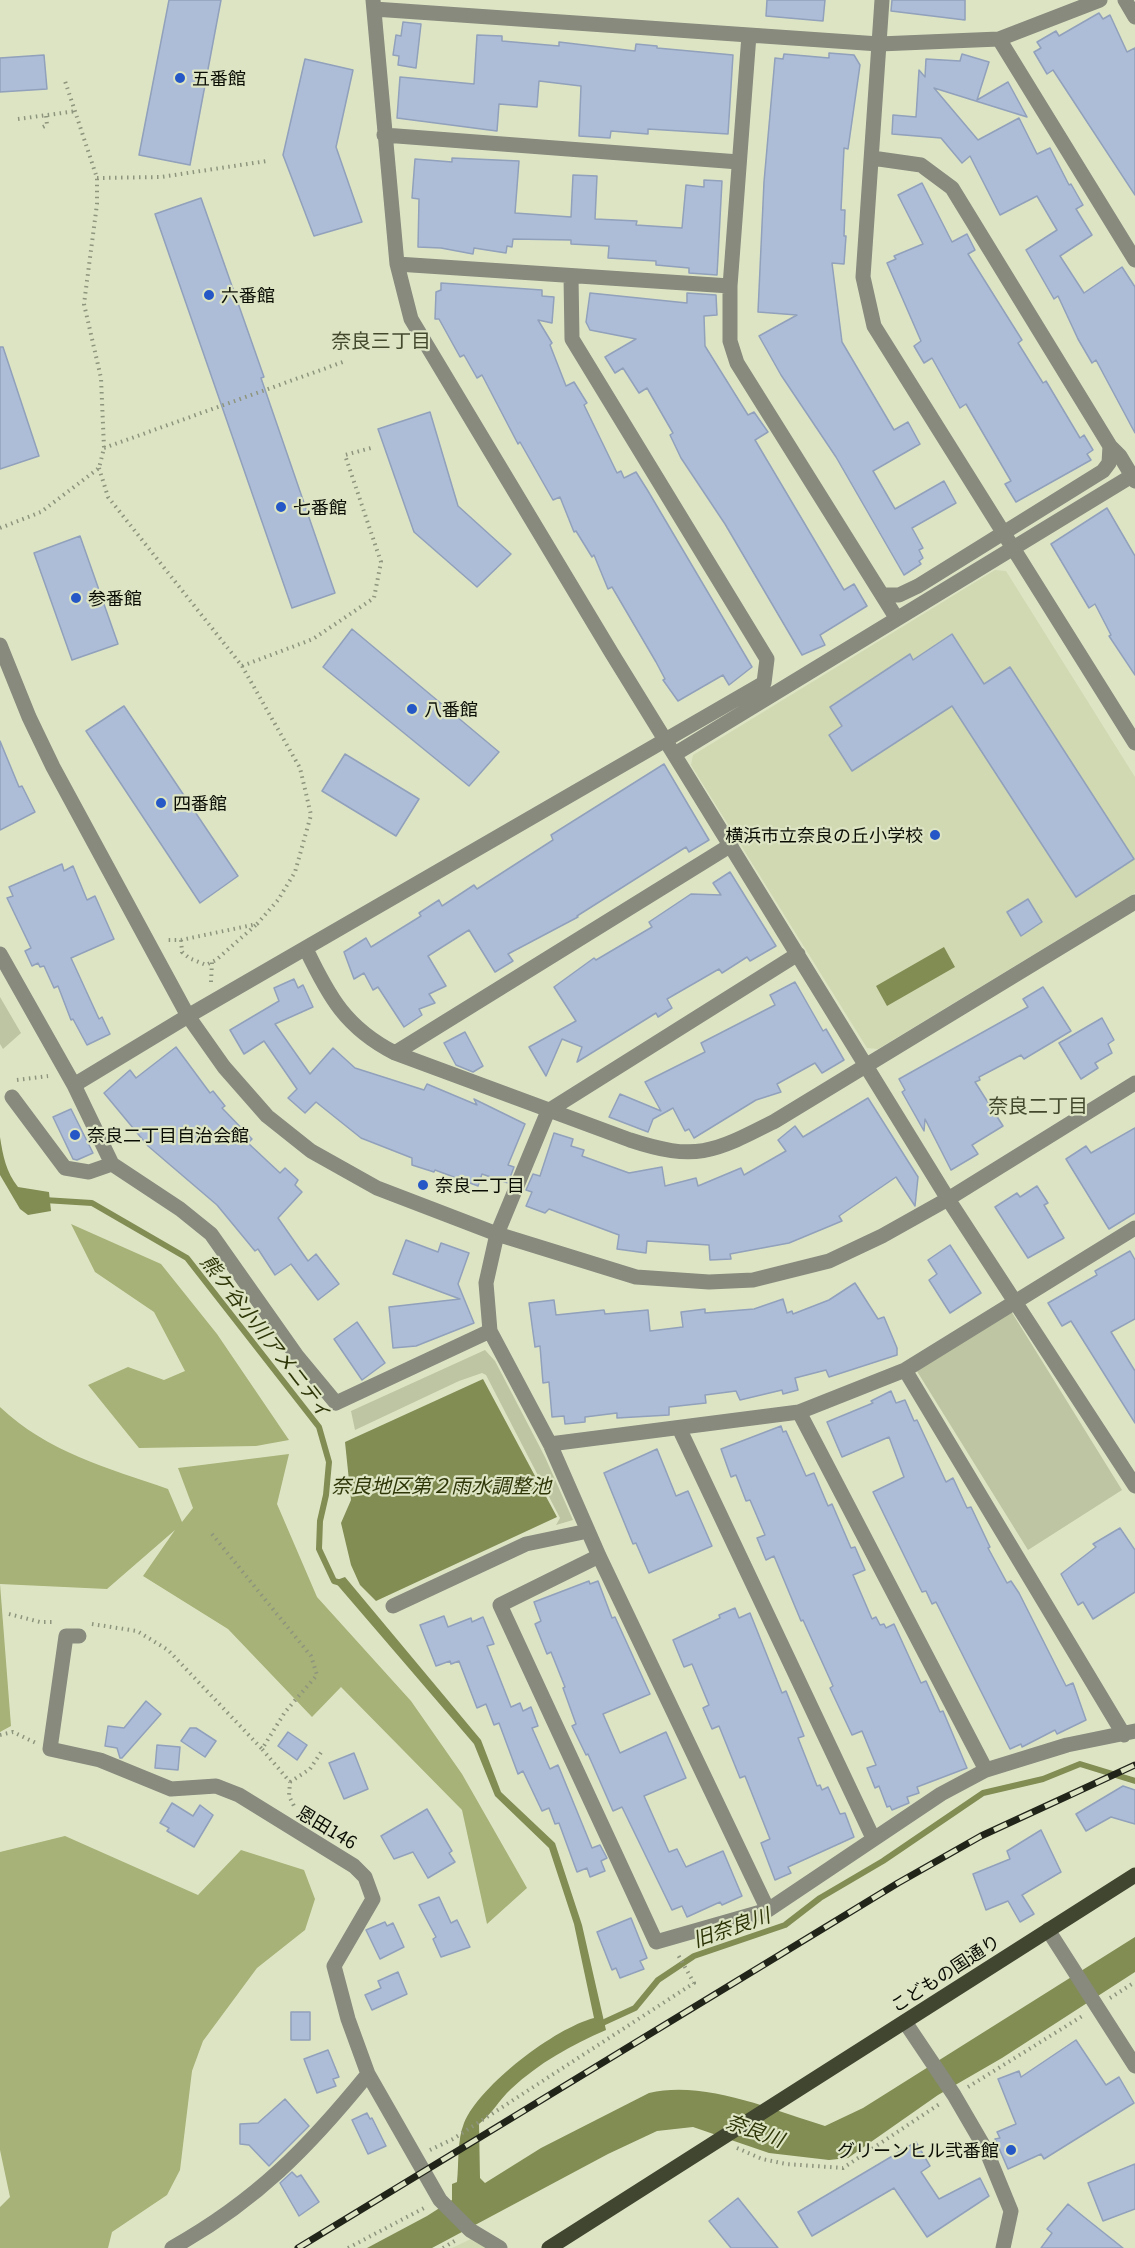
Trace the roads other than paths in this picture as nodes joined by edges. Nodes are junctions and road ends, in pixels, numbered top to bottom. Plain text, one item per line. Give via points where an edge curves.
1 (882, 0) edge
2 (1100, 0) edge
3 (1125, 0) edge
4 (374, 4) edge
5 (1135, 17) edge
6 (749, 35) junction
7 (999, 39) junction
8 (879, 44) junction
9 (384, 135) junction
10 (872, 158) junction
11 (739, 162) junction
12 (1135, 260) edge
13 (397, 264) junction
14 (571, 276) junction
15 (730, 286) junction
16 (1110, 446) junction
17 (1134, 477) edge
18 (1004, 530) junction
19 (1015, 547) junction
20 (883, 595) junction
21 (897, 619) junction
22 (0, 645) edge
23 (766, 668) junction
24 (790, 683) junction
25 (666, 740) junction
26 (1135, 743) edge
27 (675, 754) junction
28 (731, 845) junction
29 (1135, 902) edge
30 (306, 949) junction
31 (0, 954) edge
32 (798, 954) junction
33 (188, 1016) junction
34 (395, 1053) junction
35 (867, 1066) junction
36 (70, 1079) junction
37 (1135, 1083) edge
38 (12, 1098) dead end
39 (548, 1111) junction
40 (112, 1164) junction
41 (948, 1199) junction
42 (1135, 1228) edge
43 (497, 1234) junction
44 (1015, 1301) junction
45 (490, 1331) junction
46 (905, 1370) junction
47 (799, 1412) junction
48 (680, 1428) junction
49 (550, 1444) junction
50 (1135, 1486) edge
51 (588, 1531) junction
52 (598, 1556) junction
53 (393, 1606) dead end
54 (64, 1632) road end
55 (1130, 1733) edge
56 (986, 1770) junction
57 (873, 1838) junction
58 (1135, 1875) edge
59 (768, 1910) junction
60 (1048, 1930) junction
61 (905, 2022) junction
62 (1135, 2066) edge
63 (368, 2074) junction
64 (172, 2248) edge
65 (500, 2248) edge
66 (549, 2248) edge
67 (1003, 2248) edge

1 - 8 street
2 - 7 street
3 - 5 street
4 - 6 street
4 - 9 street
6 - 8 street
6 - 11 street
7 - 8 street
7 - 12 street
8 - 10 street
9 - 11 street
9 - 13 street
10 - 16 street via 921,165 952,188
10 - 18 street via 863,277 874,326
11 - 15 street
13 - 14 street
13 - 25 street via 411,319
14 - 15 street
14 - 23 street via 572,339 767,659
15 - 20 street via 730,341 737,363
16 - 17 street
16 - 18 street via 1109,463 1103,471
17 - 19 street
18 - 19 street
18 - 20 street via 918,586 899,595
19 - 21 street
19 - 26 street
20 - 21 street
21 - 24 street
22 - 33 street via 53,767
23 - 24 street
23 - 25 street via 764,683
24 - 27 street
25 - 27 street
25 - 30 street
27 - 28 street
28 - 32 street
28 - 34 street
29 - 35 street
30 - 33 street
30 - 34 street via 326,990 350,1024
31 - 36 street
32 - 35 street
32 - 39 street
33 - 36 street
33 - 43 street via 224,1067 267,1116 311,1151 377,1188
34 - 39 street
35 - 39 street via 775,1121 725,1147 702,1153 661,1150
35 - 41 street
36 - 40 street
37 - 41 street
38 - 40 street via 66,1168 89,1172
39 - 43 street
40 - 45 street via 212,1234 297,1356 336,1403
41 - 43 street via 829,1261 753,1280 709,1282 636,1277
41 - 44 street
42 - 44 street
43 - 45 street via 486,1283
44 - 46 street
44 - 50 street
45 - 49 street
46 - 47 street
46 - 55 street
47 - 48 street
47 - 56 street
48 - 49 street
48 - 57 street
49 - 51 street
51 - 52 street
51 - 53 street via 526,1544
52 - 59 street
52 - 59 street via 500,1605 656,1942
54 - 63 street, 恩田146 via 50,1749 100,1760 171,1789 216,1786 239,1795 365,1877 373,1899 334,1966
55 - 56 street via 1067,1745
56 - 57 street
57 - 59 street
58 - 60 main road, こどもの国通り
60 - 61 main road, こどもの国通り
60 - 62 street
61 - 66 main road, こどもの国通り
61 - 67 street via 987,2150 1011,2211
63 - 64 street via 322,2130 247,2200
63 - 65 street, 恩田146 via 440,2200 470,2230

